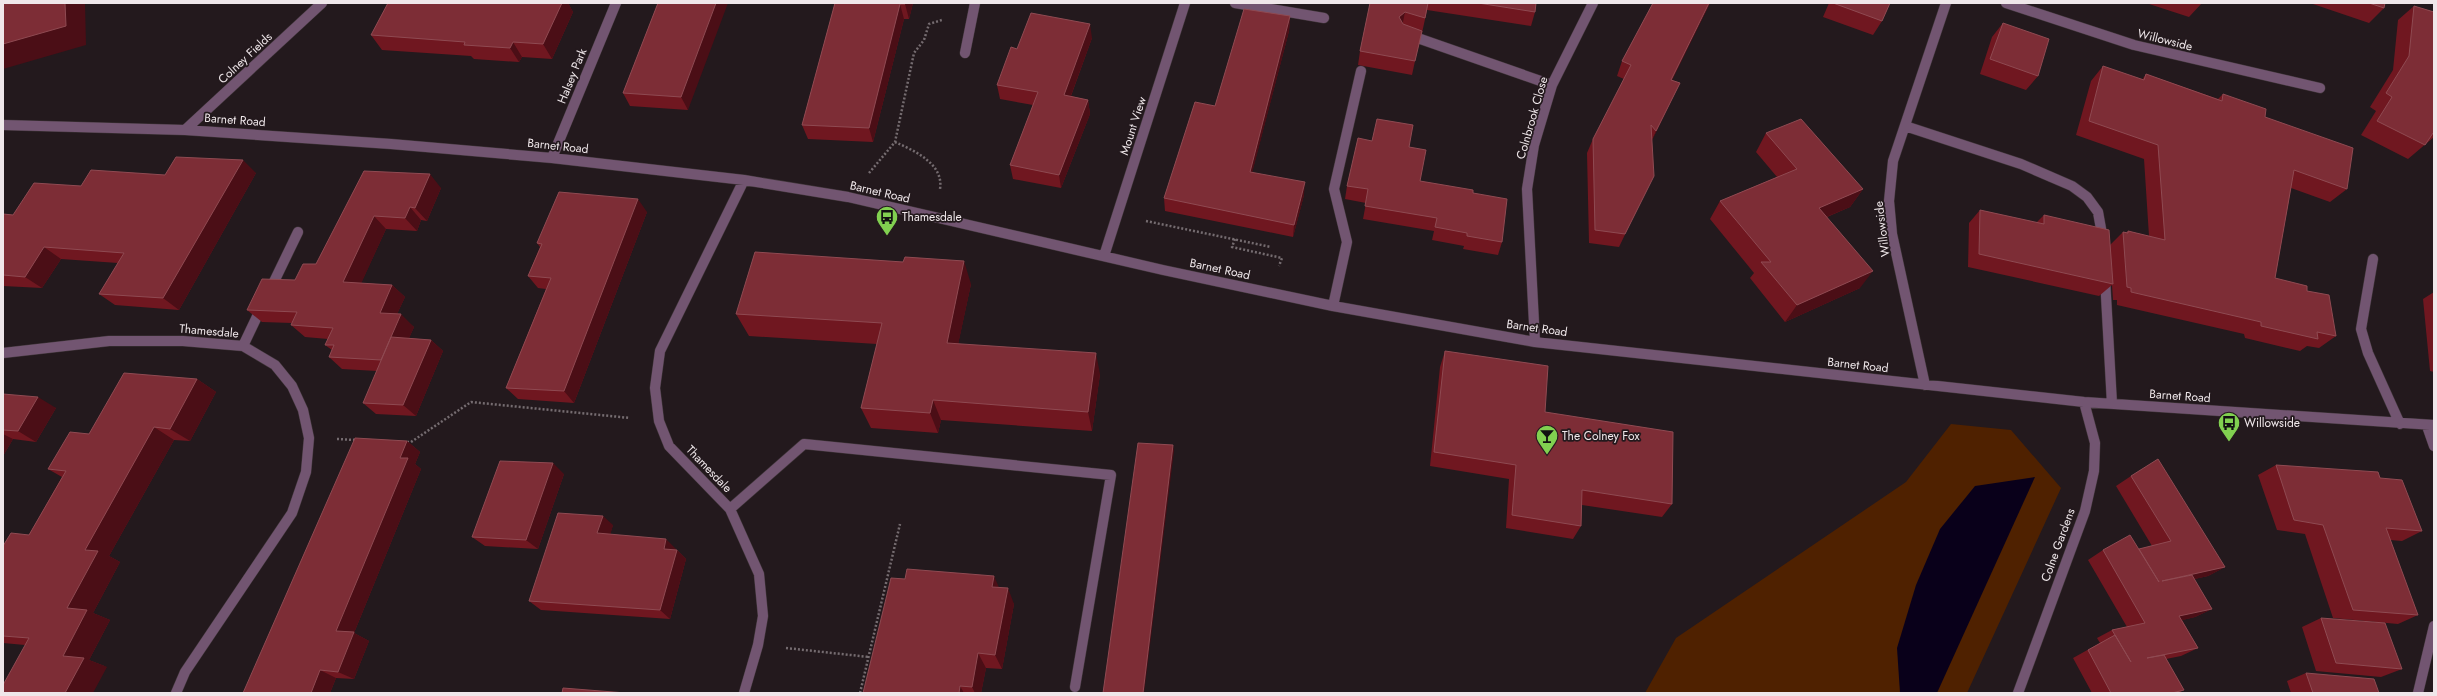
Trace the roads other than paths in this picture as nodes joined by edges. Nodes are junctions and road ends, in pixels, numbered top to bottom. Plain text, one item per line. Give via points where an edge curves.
1 (322, 3) edge
2 (616, 3) edge
3 (1185, 3) edge
4 (1235, 3) edge
5 (1592, 3) edge
6 (1946, 3) edge
7 (2006, 3) edge
8 (975, 7) edge
9 (1324, 18) dead end
10 (1403, 33) edge
11 (965, 53) dead end
12 (1361, 71) edge
13 (1552, 85) junction
14 (2320, 88) dead end
15 (3, 125) edge
16 (1905, 126) junction
17 (185, 130) junction
18 (552, 158) junction
19 (744, 180) junction
20 (298, 232) dead end
21 (2104, 253) edge
22 (1104, 256) junction
23 (2373, 259) dead end
24 (2104, 268) edge
25 (1333, 306) junction
26 (1535, 342) junction
27 (243, 346) junction
28 (3, 353) edge
29 (1924, 385) junction
30 (2084, 402) junction
31 (2112, 404) junction
32 (2400, 424) junction
33 (2430, 426) edge
34 (2434, 446) edge
35 (730, 509) junction
36 (2434, 626) edge
37 (1075, 687) dead end
38 (176, 693) edge
39 (744, 693) edge
40 (2018, 693) edge
41 (2418, 693) edge

1 - 17 street, Colney Fields
2 - 18 street, Halsey Park
3 - 22 street, Mount View
4 - 9 street
5 - 13 street, Colnbrook Close
6 - 16 street, Willowside
7 - 14 street, Willowside via 2134,45
8 - 11 street
10 - 13 street
12 - 25 street via 1334,189 1347,242
13 - 26 street, Colnbrook Close via 1534,145 1527,189
15 - 17 street, Barnet Road
16 - 21 street via 2021,164 2072,186 2087,197 2098,212
16 - 29 street, Willowside via 1893,161 1889,201 1892,234
17 - 18 street, Barnet Road
18 - 19 street, Barnet Road
19 - 22 street, Barnet Road via 848,197
19 - 35 street, Thamesdale via 660,351 655,388 659,421 669,446
20 - 27 street
22 - 25 street, Barnet Road
23 - 32 street via 2361,329 2368,353
24 - 31 street
25 - 26 street, Barnet Road
26 - 29 street, Barnet Road
27 - 28 street, Thamesdale via 183,340 109,341
27 - 38 street, Thamesdale via 275,365 292,386 303,410 309,438 306,472 292,513 185,672
29 - 30 street, Barnet Road
30 - 31 street, Barnet Road
30 - 40 street, Colne Gardens via 2095,443 2094,471 2088,498
31 - 32 street, Barnet Road
32 - 33 street, Barnet Road
33 - 34 street
35 - 37 street via 804,444 1111,475
35 - 39 street, Thamesdale via 759,574 763,616 758,645
36 - 41 street

